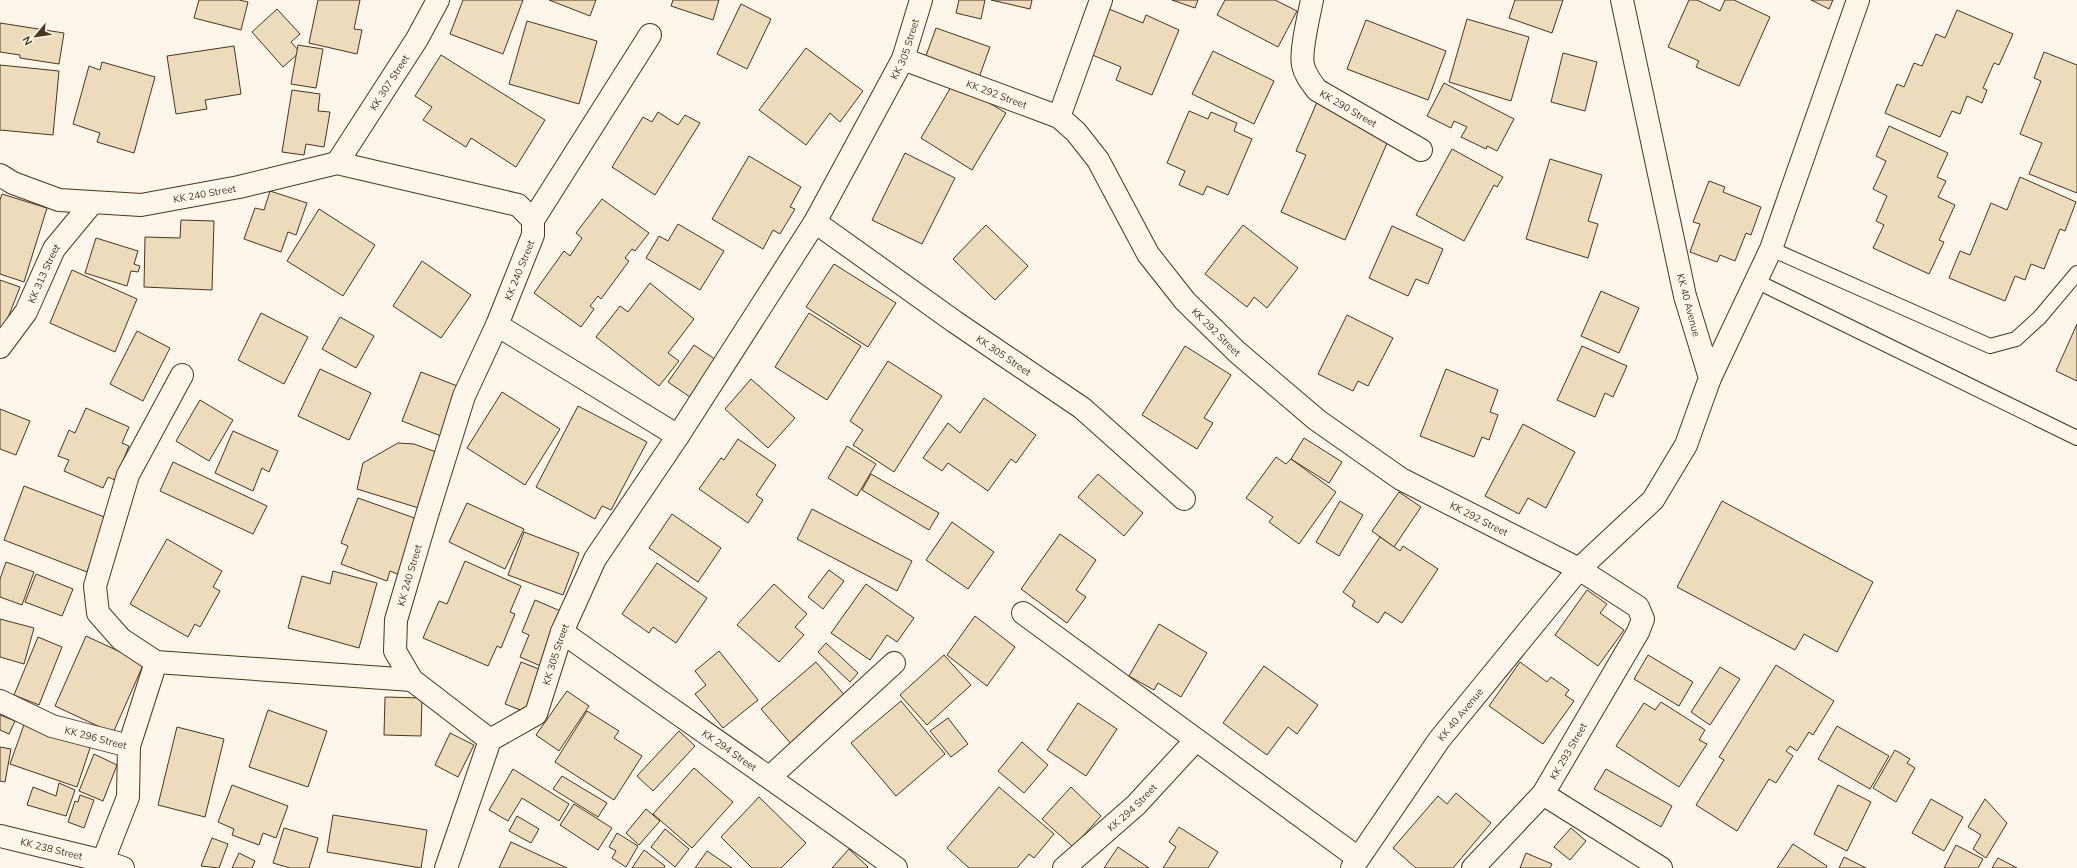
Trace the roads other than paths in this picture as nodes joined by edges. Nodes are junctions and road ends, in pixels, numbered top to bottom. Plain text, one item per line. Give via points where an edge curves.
1 (438, 0) edge
2 (921, 0) edge
3 (1101, 0) edge
4 (1312, 0) edge
5 (1622, 0) edge
6 (1858, 0) edge
7 (650, 35) dead end
8 (903, 59) junction
9 (1059, 117) junction
10 (1421, 150) dead end
11 (337, 163) junction
12 (0, 175) edge
13 (92, 203) junction
14 (533, 220) junction
15 (815, 222) junction
16 (1772, 249) junction
17 (2077, 274) edge
18 (1756, 281) junction
19 (496, 325) junction
20 (0, 347) edge
21 (182, 375) dead end
22 (1710, 378) junction
23 (678, 436) junction
24 (2077, 438) edge
25 (1184, 499) dead end
26 (1579, 569) junction
27 (1023, 613) dead end
28 (562, 632) junction
29 (156, 662) junction
30 (894, 663) dead end
31 (412, 680) junction
32 (0, 701) edge
33 (490, 740) junction
34 (1195, 741) junction
35 (129, 746) junction
36 (770, 777) junction
37 (1543, 794) junction
38 (0, 836) edge
39 (1355, 863) edge
40 (113, 864) edge
41 (446, 868) edge
42 (896, 868) edge
43 (1064, 868) edge
44 (1473, 868) edge
45 (1661, 868) edge

1 - 11 street, KK 307 Street via 417,39
2 - 8 street, KK 305 Street
3 - 9 street
4 - 10 street, KK 290 Street via 1302,64 1307,78 1317,90
5 - 22 street, KK 40 Avenue via 1685,296
6 - 16 street
7 - 14 street
8 - 9 street, KK 292 Street
8 - 15 street, KK 305 Street
9 - 26 street, KK 292 Street via 1076,132 1098,160 1148,254 1184,301 1237,352 1317,420 1401,479
11 - 13 street, KK 240 Street via 182,199 141,205
11 - 14 street, KK 240 Street via 518,205
12 - 13 street, KK 240 Street via 13,183 59,200
13 - 20 street, KK 313 Street via 54,249 26,312
14 - 19 street, KK 240 Street via 533,235
15 - 23 street, KK 305 Street
15 - 25 street, KK 305 Street via 955,322 1082,408
16 - 17 lane via 1990,346 2016,339 2040,317
16 - 18 street
18 - 22 street
18 - 24 lane
19 - 23 street
19 - 31 street, KK 240 Street via 464,396 396,620 395,652
21 - 29 street via 128,474 95,586 98,613 121,639
22 - 26 street, KK 40 Avenue via 1686,445 1653,500
23 - 28 street, KK 305 Street via 595,559
26 - 37 street, KK 293 Street via 1638,607 1643,619 1638,632
26 - 39 street, KK 40 Avenue via 1439,740
27 - 34 street
28 - 33 street, KK 305 Street via 536,714
28 - 36 street, KK 294 Street
29 - 31 street
29 - 35 street
30 - 36 street
31 - 33 street, KK 240 Street
32 - 35 street, KK 296 Street via 52,726
33 - 41 street
34 - 39 street
34 - 43 street, KK 294 Street via 1136,805
35 - 40 street, KK 296 Street via 128,797
36 - 42 street, KK 294 Street
37 - 44 street, KK 293 Street
37 - 45 street
38 - 40 street, KK 238 Street

